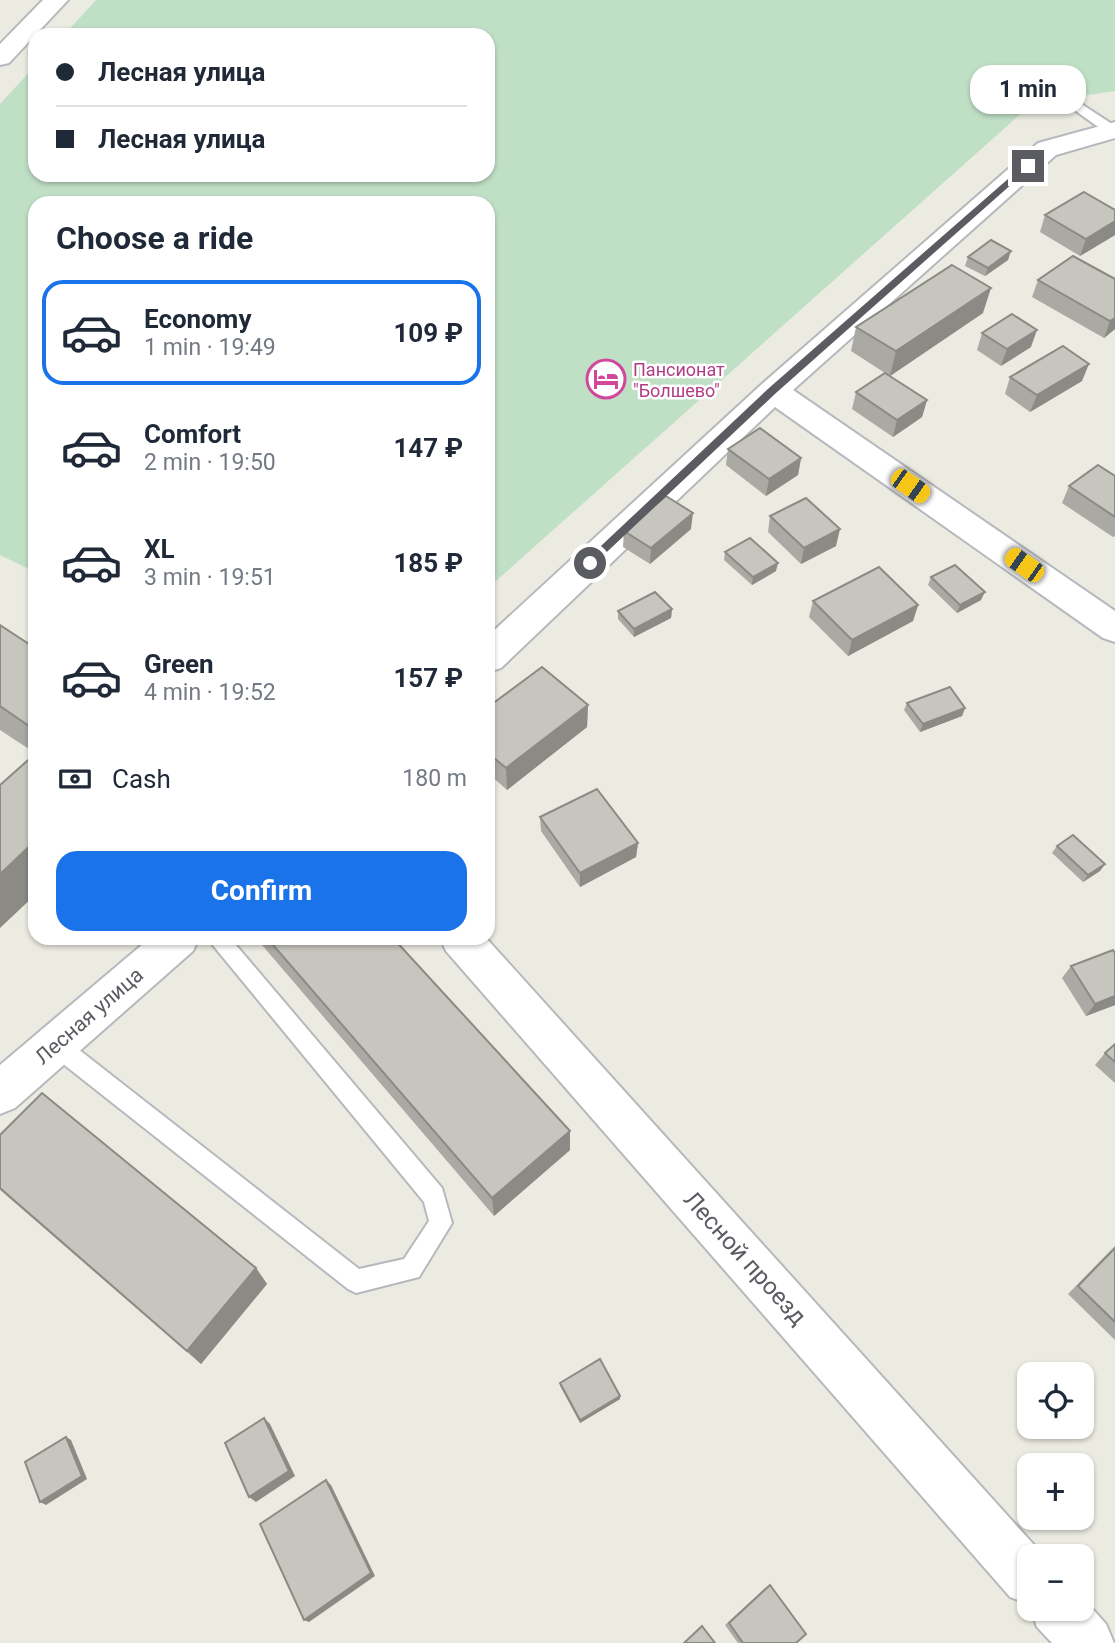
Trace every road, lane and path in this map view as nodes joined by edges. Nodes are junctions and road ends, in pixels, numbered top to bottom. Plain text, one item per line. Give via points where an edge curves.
1 (56, 0) edge
2 (29, 28) edge
3 (28, 29) edge
4 (0, 58) edge
5 (1066, 98) dead end
6 (1114, 131) edge
7 (773, 391) junction
8 (1115, 629) edge
9 (495, 651) edge
10 (170, 945) edge
11 (223, 945) edge
12 (466, 945) edge
13 (56, 1045) junction
14 (0, 1093) edge
15 (1017, 1565) edge
16 (1068, 1621) edge
17 (1087, 1643) edge

1 - 2 street
3 - 4 street
5 - 6 lane
6 - 7 street via 1047,149
7 - 8 street
7 - 9 street
10 - 13 street, Лесная улица
11 - 13 lane via 433,1196 441,1223 411,1269 356,1281
12 - 15 street, Лесной проезд
13 - 14 street, Лесная улица
16 - 17 street

